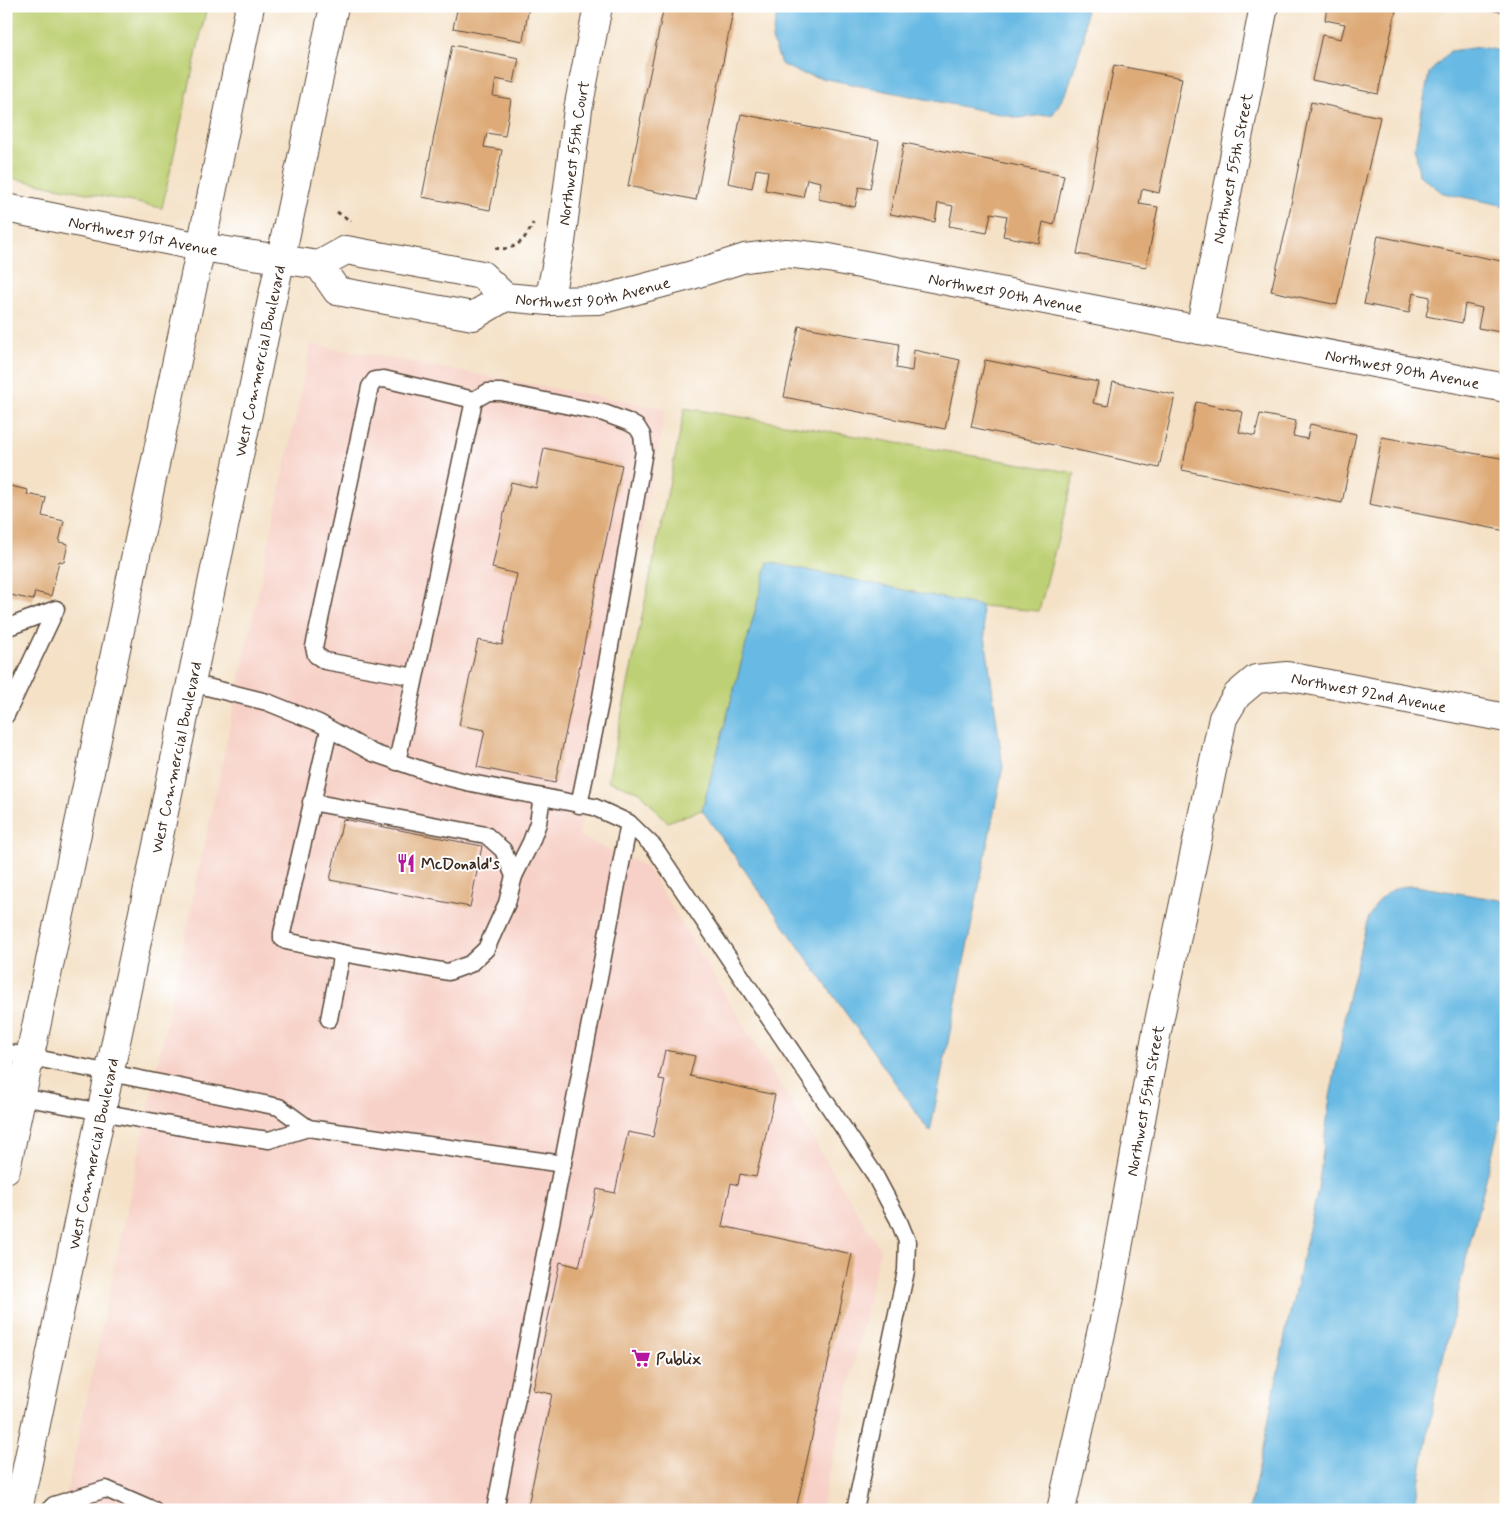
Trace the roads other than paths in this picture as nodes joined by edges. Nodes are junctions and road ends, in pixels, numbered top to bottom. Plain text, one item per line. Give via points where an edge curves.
1 (250, 6) edge
2 (334, 6) edge
3 (598, 6) edge
4 (1264, 6) edge
5 (6, 208) edge
6 (201, 247) junction
7 (280, 258) junction
8 (319, 265) junction
9 (505, 297) junction
10 (549, 301) junction
11 (1200, 330) junction
12 (1506, 388) edge
13 (474, 400) junction
14 (6, 624) edge
15 (416, 677) junction
16 (191, 683) junction
17 (1237, 695) joint
18 (6, 715) edge
19 (1506, 718) edge
20 (329, 730) junction
21 (398, 762) junction
22 (542, 797) junction
23 (312, 802) junction
24 (579, 805) junction
25 (629, 823) junction
26 (514, 876) junction
27 (342, 953) junction
28 (329, 1019) dead end
29 (18, 1055) edge
30 (109, 1072) junction
31 (14, 1096) edge
32 (101, 1112) junction
33 (308, 1128) junction
34 (563, 1164) junction
35 (6, 1169) edge
36 (18, 1510) edge
37 (49, 1510) edge
38 (154, 1510) edge
39 (494, 1510) edge
40 (855, 1510) edge
41 (1061, 1510) edge

1 - 6 main road
2 - 7 main road, West Commercial Boulevard
3 - 10 main road, Northwest 55th Court via 578,109 561,242
4 - 11 main road, Northwest 55th Street
5 - 6 main road, Northwest 91st Avenue
6 - 7 main road, Northwest 91st Avenue
6 - 29 main road
7 - 8 main road
7 - 16 main road, West Commercial Boulevard
8 - 9 main road, Northwest 90th Avenue via 346,250 482,275
8 - 9 main road, Northwest 90th Avenue via 337,291 473,316
9 - 10 main road, Northwest 90th Avenue
10 - 11 main road, Northwest 90th Avenue via 599,300 745,258 786,253 829,258
11 - 12 main road, Northwest 90th Avenue
13 - 15 lane
13 - 15 lane via 384,379 375,380 370,387 316,637 316,655 325,661
13 - 24 lane via 488,392 501,392 604,413 637,427 642,435 644,451
14 - 18 lane via 11,626 56,609
15 - 21 lane
16 - 20 lane via 267,702
16 - 30 main road, West Commercial Boulevard
17 - 19 main road, Northwest 92nd Avenue via 1256,679 1287,676
17 - 41 main road, Northwest 55th Street via 1223,718 1157,1031 1109,1298
20 - 21 lane via 372,753
20 - 23 lane
21 - 22 lane via 434,774
22 - 24 lane
22 - 26 lane via 532,842
23 - 26 lane via 486,835 503,850
23 - 27 lane via 282,938
24 - 25 lane via 594,807
25 - 34 lane
25 - 40 lane via 654,847 872,1172 907,1241 906,1271
26 - 27 lane via 507,903 486,950 470,964 448,972
27 - 28 lane
29 - 30 lane
29 - 31 main road
30 - 32 main road, West Commercial Boulevard
30 - 33 lane via 279,1107
31 - 32 lane
31 - 35 main road
32 - 33 lane via 269,1140
32 - 36 main road, West Commercial Boulevard
33 - 34 lane
34 - 39 lane
37 - 38 lane via 54,1505 106,1489

